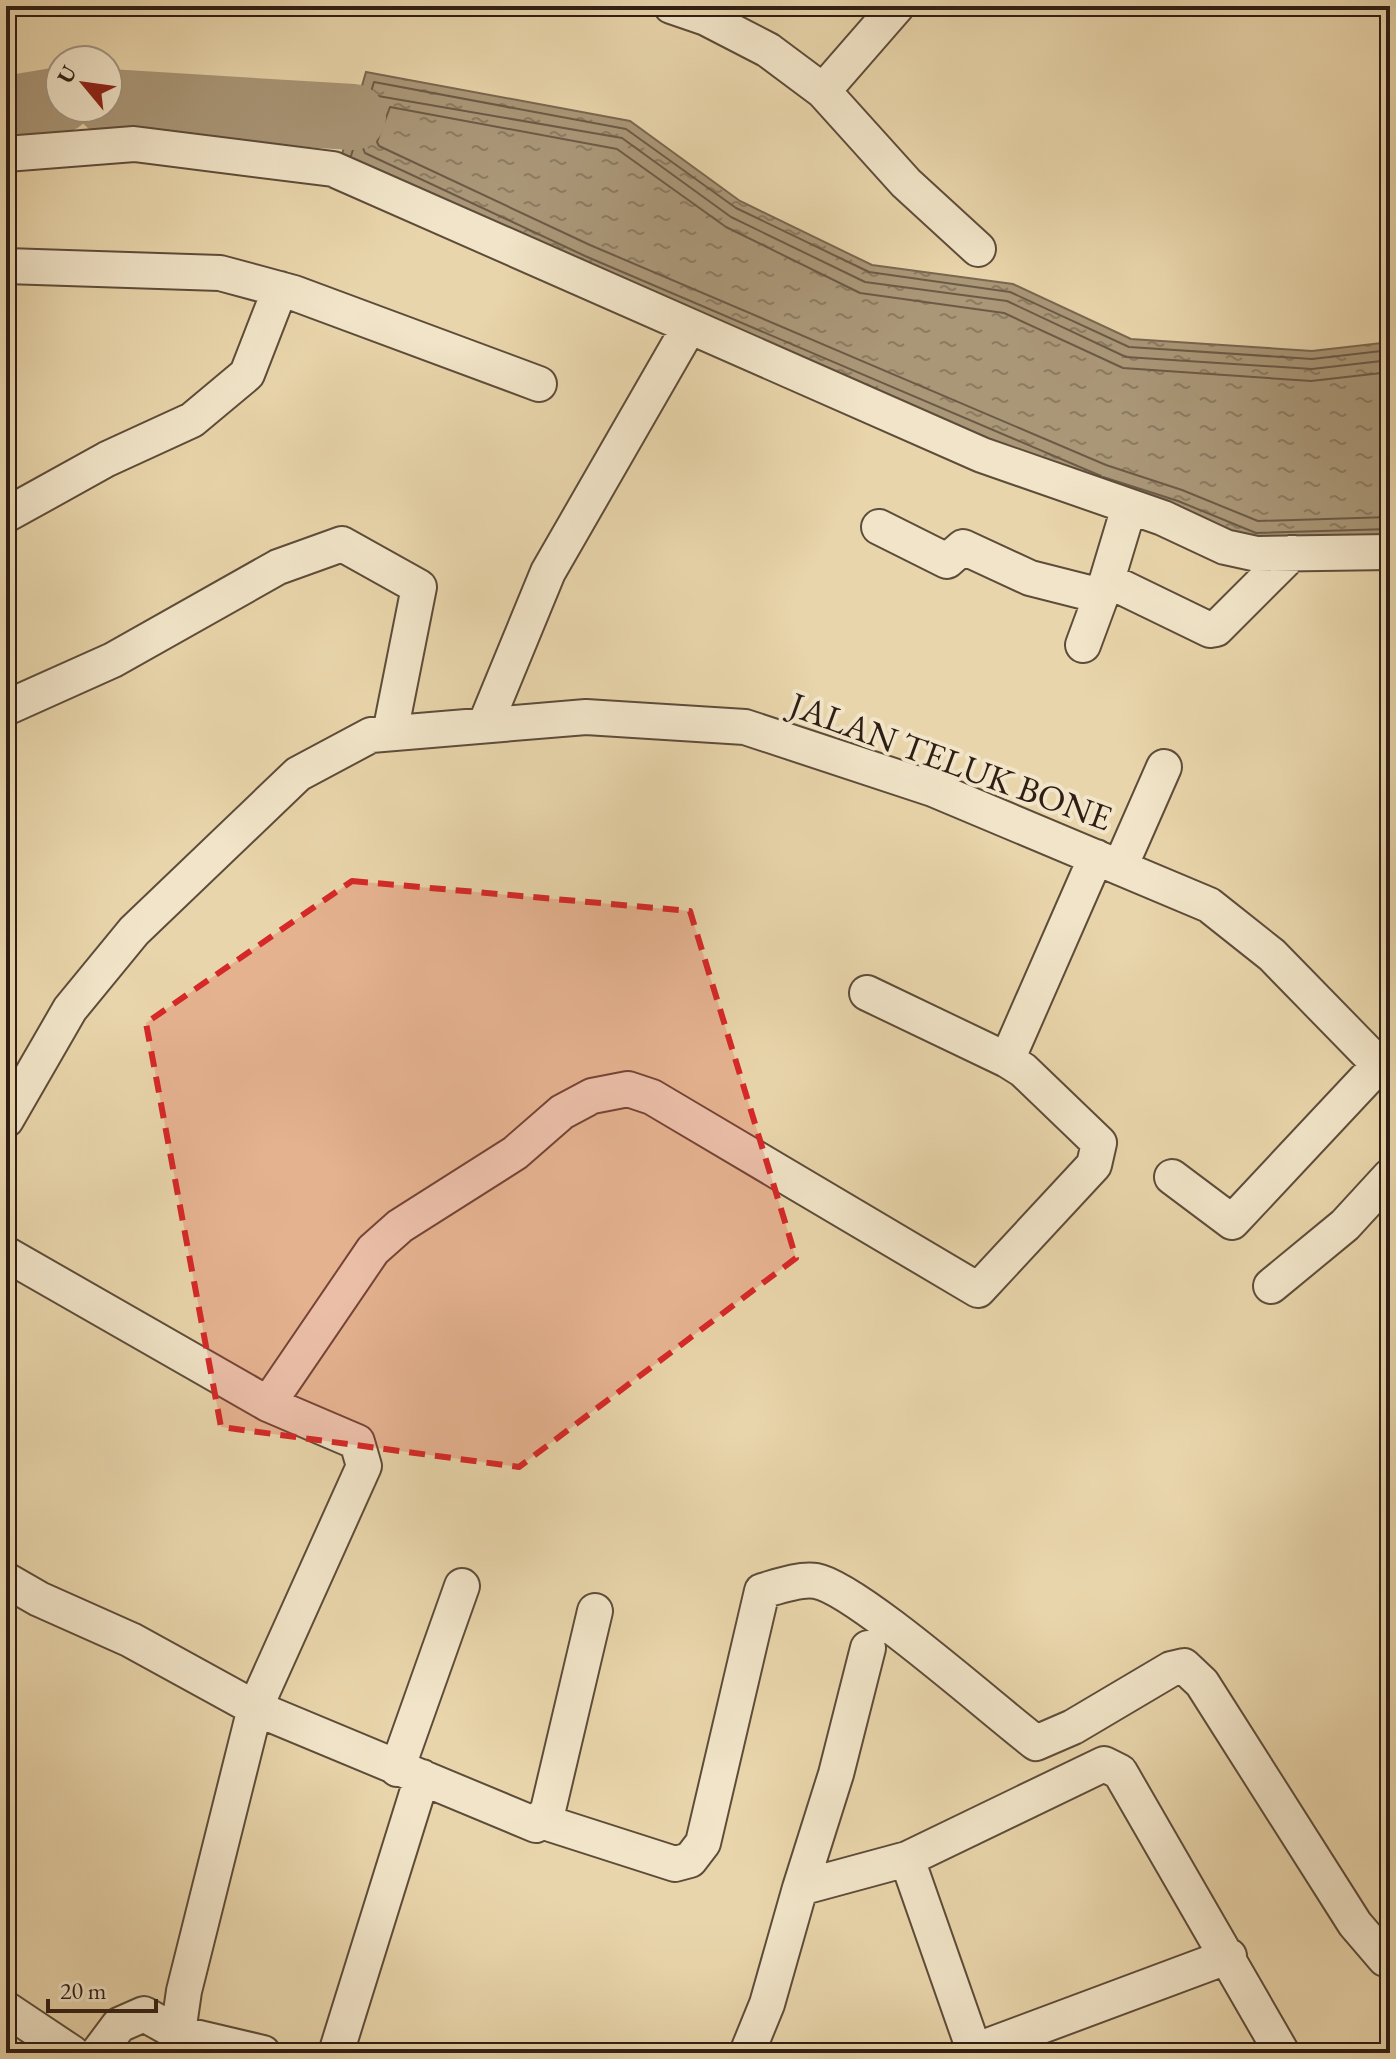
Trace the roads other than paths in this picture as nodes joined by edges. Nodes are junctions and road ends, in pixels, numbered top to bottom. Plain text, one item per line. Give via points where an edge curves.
1 (671, 6) edge
2 (897, 6) edge
3 (823, 91) junction
4 (6, 154) edge
5 (978, 249) dead end
6 (6, 266) edge
7 (280, 289) junction
8 (689, 327) junction
9 (539, 384) dead end
10 (1129, 507) junction
11 (6, 515) edge
12 (879, 527) dead end
13 (1390, 552) edge
14 (1292, 553) junction
15 (1104, 588) junction
16 (1083, 645) dead end
17 (6, 708) edge
18 (485, 725) junction
19 (390, 733) junction
20 (1164, 767) dead end
21 (1108, 862) junction
22 (867, 993) dead end
23 (1007, 1060) junction
24 (1384, 1071) edge
25 (6, 1120) edge
26 (1390, 1176) edge
27 (1172, 1177) dead end
28 (6, 1254) edge
29 (1271, 1286) dead end
30 (268, 1404) junction
31 (6, 1580) edge
32 (462, 1586) dead end
33 (595, 1611) dead end
34 (868, 1648) dead end
35 (255, 1708) junction
36 (409, 1773) junction
37 (541, 1821) junction
38 (907, 1859) junction
39 (800, 1888) junction
40 (1229, 1956) junction
41 (1388, 1958) edge
42 (6, 2009) edge
43 (176, 2043) edge
44 (973, 2052) edge
45 (72, 2053) edge
46 (98, 2053) edge
47 (263, 2053) edge
48 (336, 2053) edge
49 (747, 2053) edge
50 (1282, 2053) edge

1 - 3 street via 768,50
2 - 3 street
3 - 5 street via 906,183
4 - 8 street via 134,144 333,169
6 - 7 street via 220,273
7 - 9 street
7 - 11 street via 247,374 203,411
8 - 10 street via 982,455
8 - 18 street via 548,572
10 - 14 street via 1225,547 1257,554
10 - 15 street
12 - 15 street via 947,561 963,547 1030,578
13 - 14 street
14 - 15 street via 1216,629
15 - 16 street
17 - 19 street via 113,660 278,567 342,544 419,587
18 - 19 street, JALAN TELUK BONE
18 - 21 street, JALAN TELUK BONE via 586,717 745,727 933,789
19 - 25 street, JALAN TELUK BONE via 371,735 298,774 134,931 70,1009
20 - 21 street
21 - 23 street
21 - 24 street, JALAN TELUK BONE via 1209,905 1272,955
22 - 23 street
23 - 30 street via 1099,1143 1099,1154 978,1290 663,1103 628,1089 592,1096 562,1112 515,1153 400,1226 373,1250
24 - 27 street via 1232,1222
26 - 29 street via 1345,1225
28 - 30 street
30 - 35 street via 357,1442 364,1466
31 - 35 street
32 - 36 street
33 - 37 street via 548,1810
34 - 39 street
35 - 36 street
35 - 43 street via 184,1991
36 - 37 street via 536,1825
36 - 48 street
37 - 41 street via 675,1864 690,1860 703,1843 762,1591 815,1580 839,1590 888,1625 1036,1743 1184,1666 1202,1683 1355,1924
38 - 39 street
38 - 40 street via 1104,1764 1113,1766
38 - 44 street
39 - 49 street via 767,2004
40 - 44 street
40 - 50 street
42 - 45 street
43 - 46 street via 144,2014 119,2025
43 - 47 street

